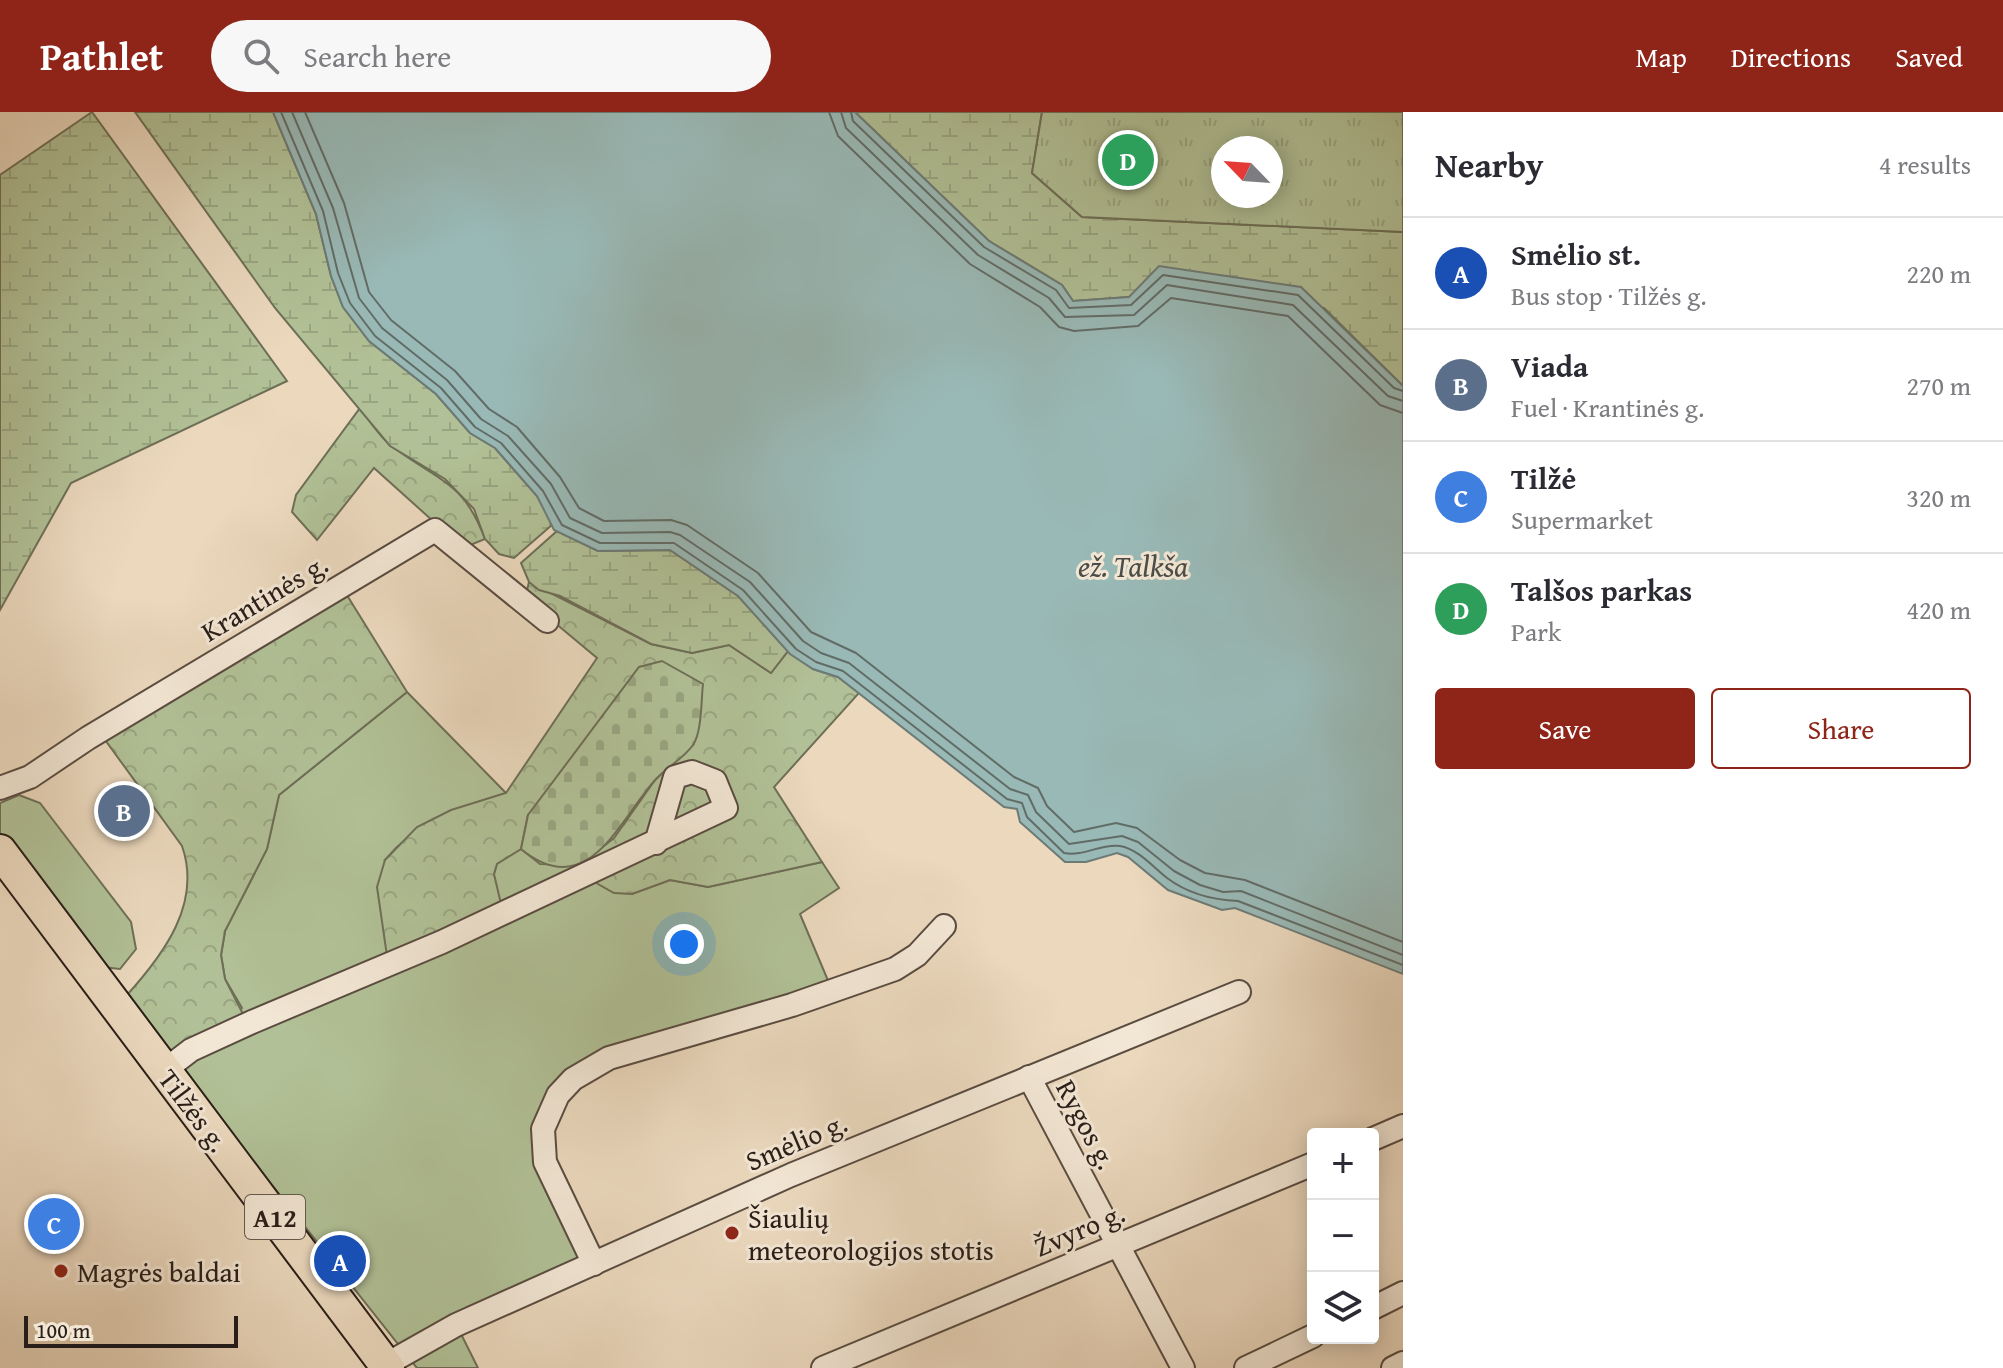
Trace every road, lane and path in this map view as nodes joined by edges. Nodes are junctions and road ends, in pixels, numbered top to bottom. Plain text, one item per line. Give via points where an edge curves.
1 (547, 621) dead end
2 (0, 788) edge
3 (656, 843) junction
4 (0, 851) edge
5 (944, 926) dead end
6 (1239, 992) dead end
7 (165, 1070) junction
8 (1029, 1077) junction
9 (1403, 1126) edge
10 (1379, 1136) edge
11 (1307, 1166) edge
12 (1118, 1245) junction
13 (594, 1264) junction
14 (1403, 1293) edge
15 (1379, 1305) edge
16 (1307, 1339) edge
17 (386, 1366) edge
18 (823, 1368) edge
19 (1183, 1368) edge
20 (1246, 1368) edge

1 - 2 street, Krantinės g. via 435,530 30,777
3 - 3 street via 726,808 715,781 692,772 675,777
3 - 7 street via 191,1050
4 - 7 highway, Tilžės g. / A12
5 - 13 street via 895,969 609,1058 573,1079 558,1095 543,1129 545,1162
6 - 8 street, Smėlio g.
7 - 17 highway, Tilžės g. / A12
8 - 12 street, Rygos g.
8 - 13 street, Smėlio g.
9 - 10 street
11 - 12 street, Žvyro g.
12 - 18 street, Žvyro g.
12 - 19 street, Rygos g.
13 - 17 street, Smėlio g. via 456,1325
14 - 15 street
16 - 20 street

